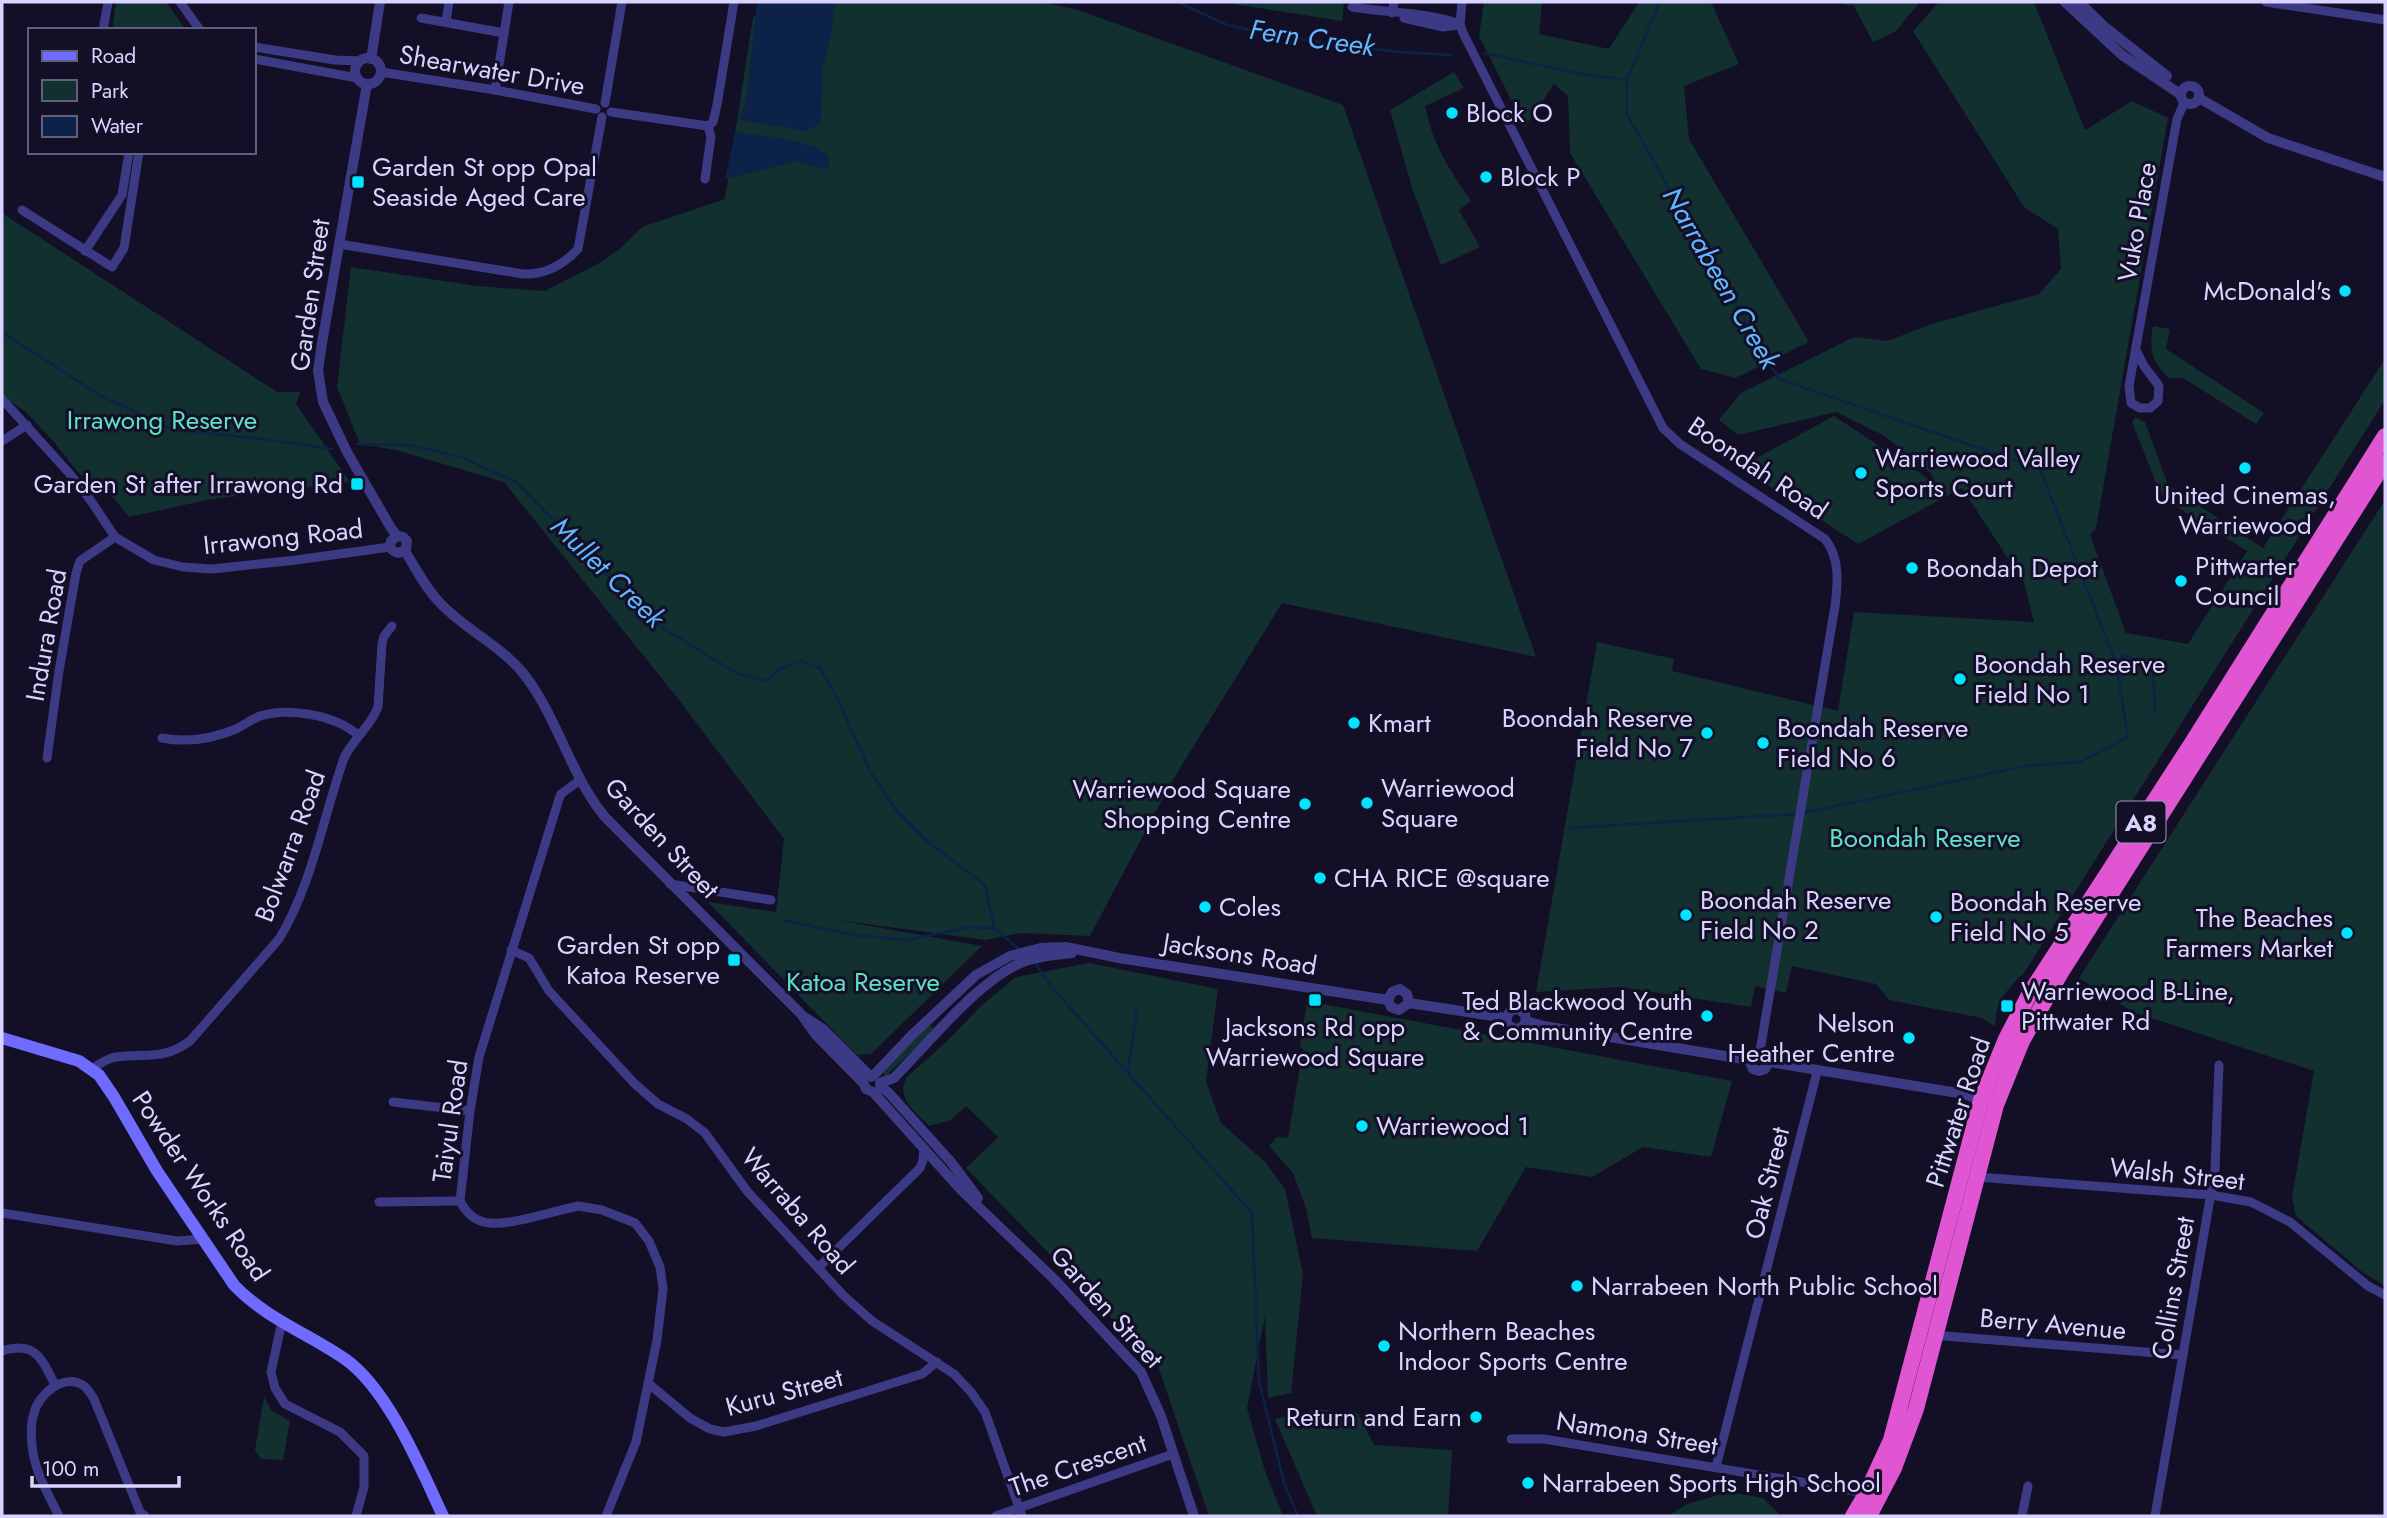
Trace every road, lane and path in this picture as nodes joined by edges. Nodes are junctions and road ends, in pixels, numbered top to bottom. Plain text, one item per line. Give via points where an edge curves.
1 (108, 2) edge
2 (180, 2) edge
3 (380, 2) edge
4 (449, 2) edge
5 (509, 2) edge
6 (622, 2) edge
7 (734, 2) edge
8 (1394, 2) edge
9 (1462, 2) edge
10 (2066, 2) edge
11 (2079, 2) edge
12 (2266, 2) edge
13 (1352, 7) dead end
14 (1392, 13) junction
15 (421, 18) dead end
16 (2385, 20) edge
17 (446, 22) junction
18 (1460, 24) junction
19 (103, 28) edge
20 (199, 28) edge
21 (504, 33) junction
22 (256, 47) edge
23 (256, 59) edge
24 (366, 60) junction
25 (381, 72) junction
26 (362, 81) junction
27 (495, 90) junction
28 (2183, 95) junction
29 (2199, 98) junction
30 (603, 113) junction
31 (708, 126) junction
32 (129, 154) edge
33 (139, 154) edge
34 (2385, 177) edge
35 (705, 179) dead end
36 (22, 210) dead end
37 (339, 244) junction
38 (85, 251) junction
39 (2136, 350) junction
40 (2, 399) edge
41 (27, 425) junction
42 (2385, 436) edge
43 (2, 441) edge
44 (2385, 462) edge
45 (397, 536) junction
46 (115, 537) junction
47 (390, 547) junction
48 (405, 551) junction
49 (392, 626) dead end
50 (358, 735) junction
51 (162, 738) dead end
52 (47, 758) dead end
53 (580, 780) junction
54 (670, 884) junction
55 (771, 900) dead end
56 (511, 950) junction
57 (1044, 952) junction
58 (2, 1038) edge
59 (1760, 1051) junction
60 (1749, 1060) junction
61 (1769, 1062) junction
62 (2219, 1065) dead end
63 (91, 1069) junction
64 (1817, 1072) junction
65 (876, 1085) junction
66 (393, 1102) dead end
67 (1988, 1103) junction
68 (470, 1111) junction
69 (924, 1148) junction
70 (941, 1166) junction
71 (920, 1168) junction
72 (1976, 1177) junction
73 (2211, 1195) junction
74 (460, 1201) junction
75 (379, 1202) dead end
76 (2, 1213) edge
77 (995, 1220) junction
78 (204, 1239) junction
79 (818, 1268) junction
80 (2385, 1294) edge
81 (282, 1321) junction
82 (1928, 1334) junction
83 (2, 1351) edge
84 (2183, 1355) junction
85 (937, 1362) junction
86 (649, 1384) junction
87 (55, 1385) junction
88 (1511, 1439) dead end
89 (1173, 1454) junction
90 (1716, 1467) junction
91 (2028, 1486) dead end
92 (1873, 1497) junction
93 (1021, 1512) edge
94 (59, 1516) edge
95 (145, 1516) edge
96 (356, 1516) edge
97 (443, 1516) edge
98 (606, 1516) edge
99 (996, 1516) edge
100 (1194, 1516) edge
101 (1853, 1516) edge
102 (1869, 1516) edge
103 (2022, 1516) edge
104 (2155, 1516) edge

1 - 19 street
2 - 20 street
3 - 24 street
4 - 17 street
5 - 21 street
6 - 30 street via 605,103 599,104
7 - 31 street via 717,106
8 - 14 street
9 - 18 street
10 - 28 street via 2122,55
11 - 28 street
12 - 16 street
13 - 14 street
14 - 18 street
15 - 17 street
17 - 21 street
18 - 59 street, Boondah Road via 1663,428 1680,444 1825,539 1834,551 1837,591
21 - 27 street
22 - 24 street via 344,61
23 - 26 street
24 - 25 street via 379,65
24 - 26 street via 356,68
25 - 26 street via 376,81
25 - 27 street, Shearwater Drive
26 - 37 street, Garden Street
27 - 30 street, Shearwater Drive
28 - 29 street via 2193,104
28 - 29 street via 2187,86 2195,87
28 - 39 street, Vuko Place
29 - 34 street via 2268,138
30 - 31 street, Shearwater Drive
30 - 37 street via 578,249 549,270 523,274
31 - 35 street via 711,137
32 - 38 street via 122,195
33 - 38 street via 124,247 112,267
36 - 38 street
37 - 45 street, Garden Street via 320,353 320,391 347,452
39 - 39 street, Vuko Place via 2159,386 2158,401 2150,408 2136,407 2129,398
40 - 41 street, Irrawong Road
41 - 43 street
41 - 46 street, Irrawong Road
42 - 67 highway, Pittwater Road / A8 via 2030,993 2001,1049
44 - 67 highway, Pittwater Road / A8 via 2045,998
45 - 47 street
45 - 48 street via 407,541
46 - 47 street, Irrawong Road via 154,559 183,568
46 - 52 street, Indura Road via 80,561 76,573
47 - 48 street via 396,553
48 - 53 street, Garden Street via 442,605 520,670 545,705
49 - 50 street, Bolwarra Road via 382,644 378,707
50 - 51 street via 339,723 287,713 260,717 200,740
50 - 63 street, Bolwarra Road via 344,758 304,883 279,939 180,1048 164,1055 116,1057
53 - 54 street, Garden Street via 605,817
53 - 56 street, Taiyul Road via 561,794
54 - 55 street
54 - 65 street, Garden Street
56 - 68 street, Taiyul Road via 479,1057
56 - 79 street, Warraba Road via 529,958 549,990 635,1084 705,1133 747,1191
57 - 60 street, Jacksons Road via 1085,951 1388,1000 1395,1009 1409,1003 1506,1018 1508,1012 1518,1009 1526,1021 1544,1026
57 - 65 street, Jacksons Road via 985,986 894,1078
57 - 65 street, Jacksons Road via 1010,956 976,975 912,1035
58 - 63 main road, Powder Works Road via 79,1061
59 - 60 street
59 - 61 street
60 - 61 street via 1759,1071
61 - 64 street
62 - 73 street, Collins Street
63 - 78 main road, Powder Works Road via 106,1083 157,1171
64 - 67 street via 1964,1094
64 - 90 street, Oak Street
65 - 69 street, Garden Street
65 - 77 street, Garden Street via 951,1162
66 - 68 street
67 - 72 highway, Pittwater Road / A8
67 - 82 highway, Pittwater Road / A8
68 - 74 street, Taiyul Road
69 - 70 street, Garden Street
69 - 71 street
70 - 71 street
70 - 77 street, Garden Street
71 - 79 street
72 - 73 street, Walsh Street
72 - 82 highway, Pittwater Road / A8
73 - 80 street, Walsh Street via 2251,1202 2281,1216 2368,1286
73 - 84 street, Collins Street
74 - 75 street
74 - 86 street, Taiyul Road via 466,1212 488,1223 578,1206 635,1223 649,1241 663,1289
76 - 78 street via 177,1241
77 - 89 street, Garden Street via 1141,1372
78 - 81 main road, Powder Works Road via 248,1300
79 - 85 street, Warraba Road via 872,1321
81 - 96 street via 271,1372 275,1388 285,1404 340,1432 364,1456 364,1487
81 - 97 main road, Powder Works Road via 367,1377
82 - 84 street, Berry Avenue
82 - 92 highway, Pittwater Road / A8 via 1906,1441
83 - 87 street via 25,1348 41,1356
84 - 104 street, Collins Street
85 - 86 street, Kuru Street via 922,1374 724,1432 690,1418
85 - 93 street, Warraba Road via 985,1412
86 - 98 street, Taiyul Road via 636,1443
87 - 94 street via 41,1397 33,1414 32,1447 43,1485
87 - 95 street via 78,1383 94,1399
88 - 90 street, Namona Street via 1544,1439
89 - 93 street, The Crescent
89 - 100 street, Garden Street
90 - 92 street, Namona Street
91 - 103 street
92 - 101 highway, Pittwater Road / A8
92 - 102 highway, Pittwater Road / A8
93 - 99 street, The Crescent

